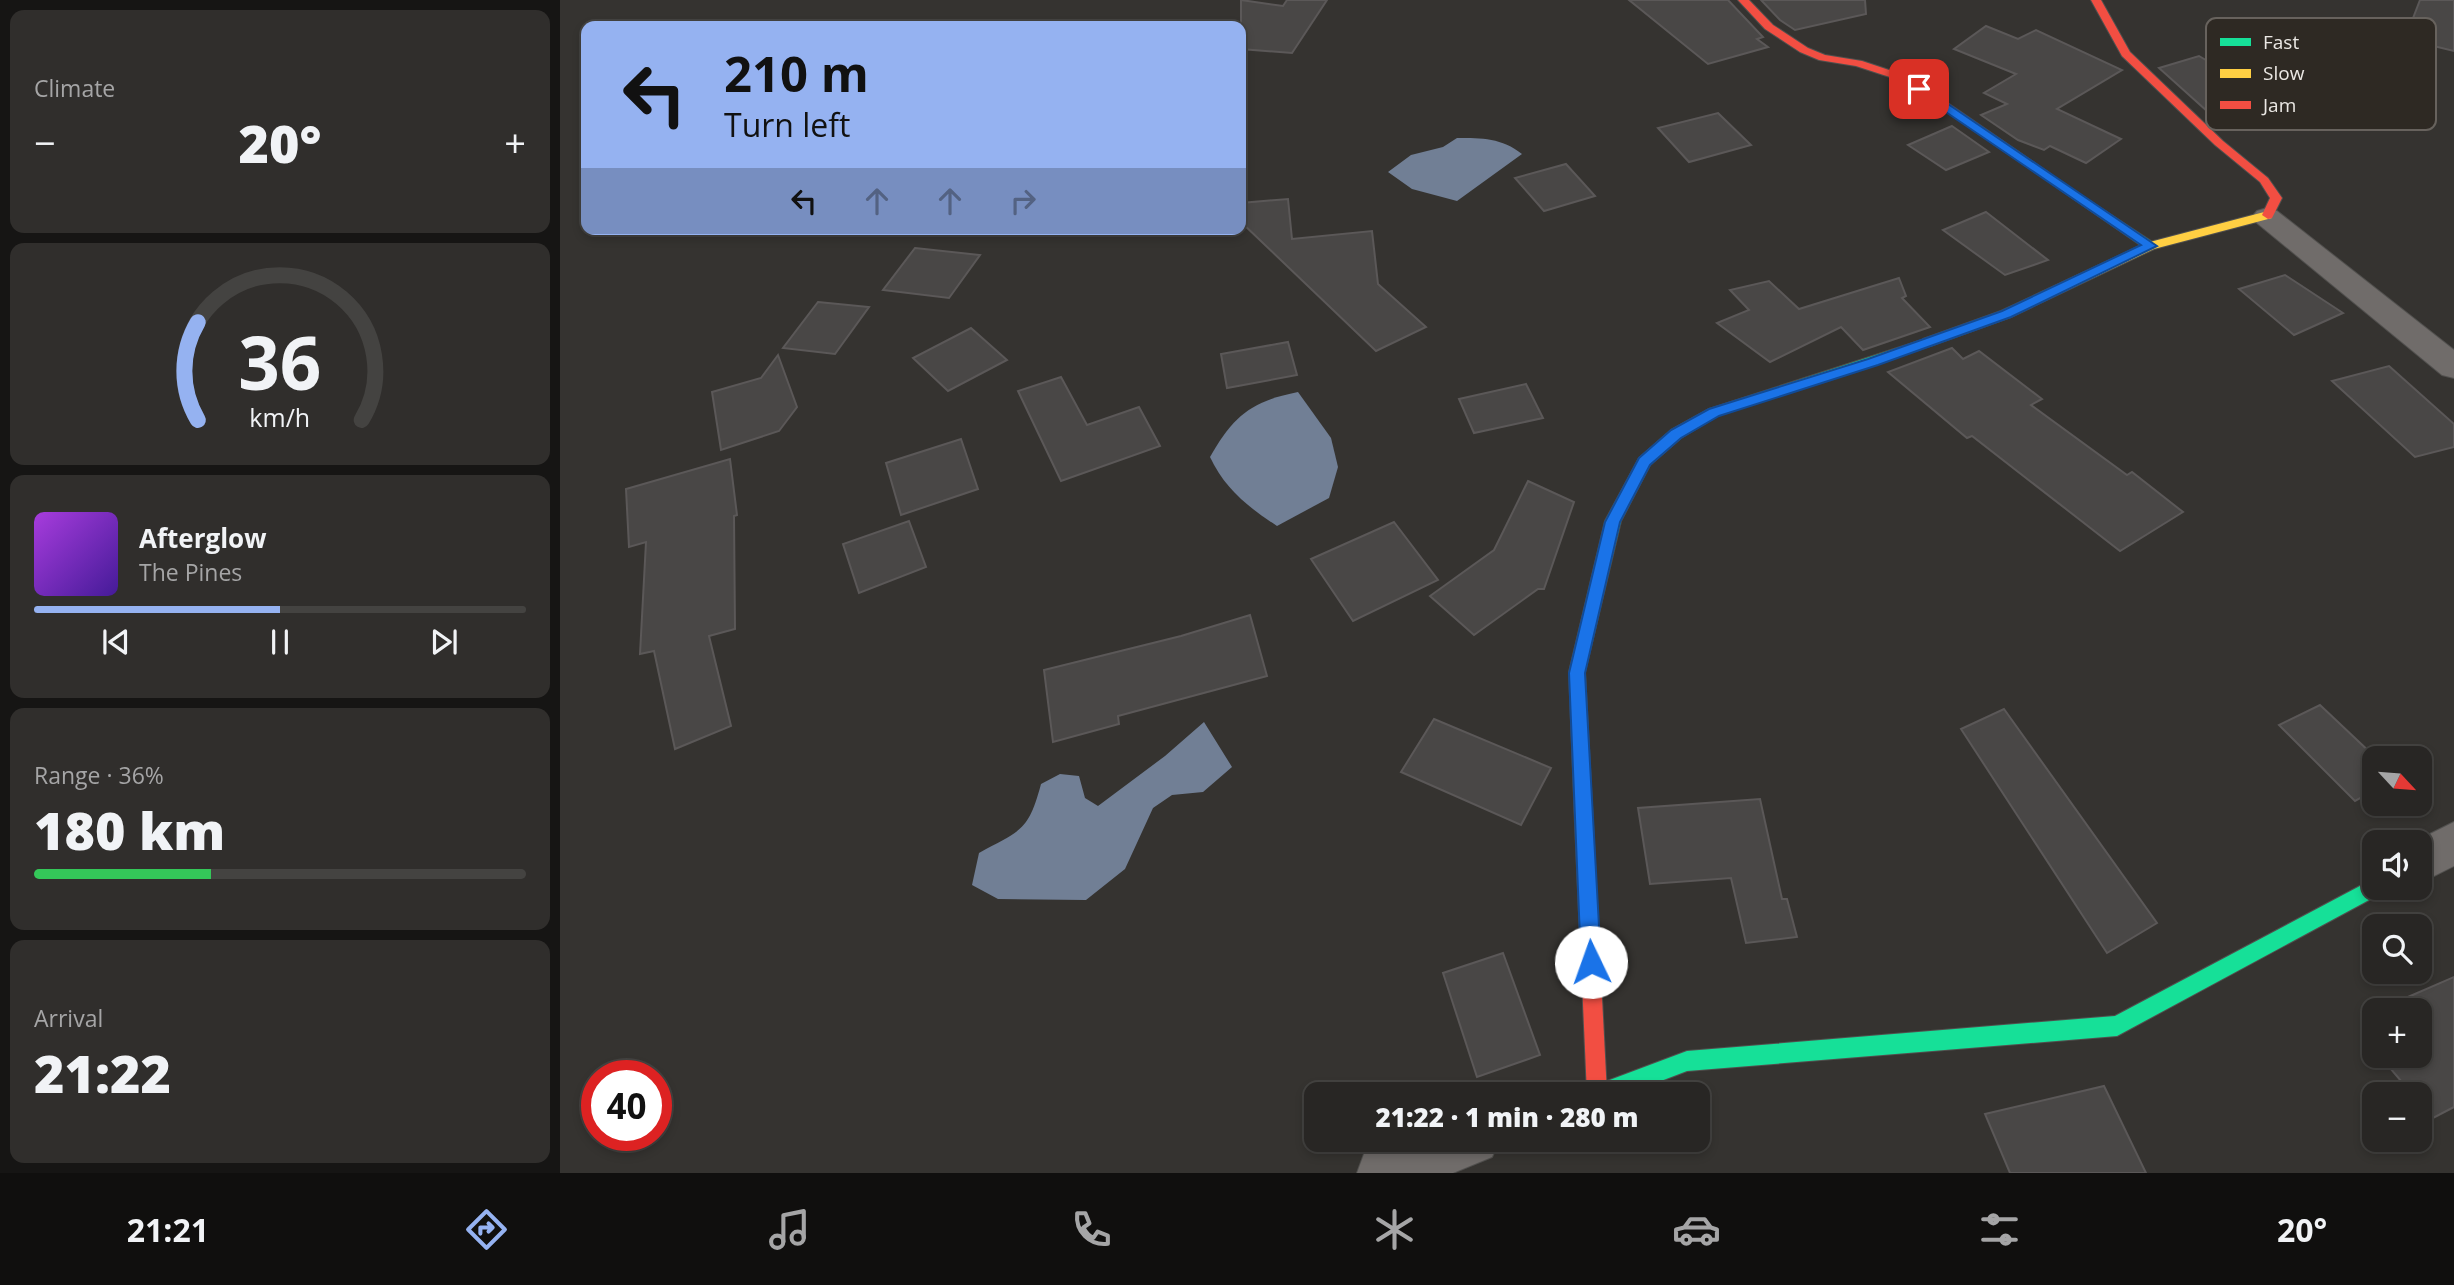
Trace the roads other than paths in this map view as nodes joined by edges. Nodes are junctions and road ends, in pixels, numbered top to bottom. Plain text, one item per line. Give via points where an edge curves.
1 (1743, 0) edge
2 (2096, 0) edge
3 (2267, 217) junction
4 (2150, 246) junction
5 (2454, 367) edge
6 (2454, 842) edge
7 (2432, 855) edge
8 (2362, 894) edge
9 (1596, 1082) edge
10 (1629, 1082) edge
11 (1439, 1152) edge
12 (1383, 1173) edge

1 - 4 street via 1769,27 1804,50 1906,79
2 - 3 street via 2126,54 2264,180 2276,198
3 - 4 street
3 - 5 street
4 - 9 street via 2006,314 1714,412 1676,434 1644,462 1613,522 1577,673
6 - 7 street
8 - 10 street via 2117,1026 1687,1060
11 - 12 street

